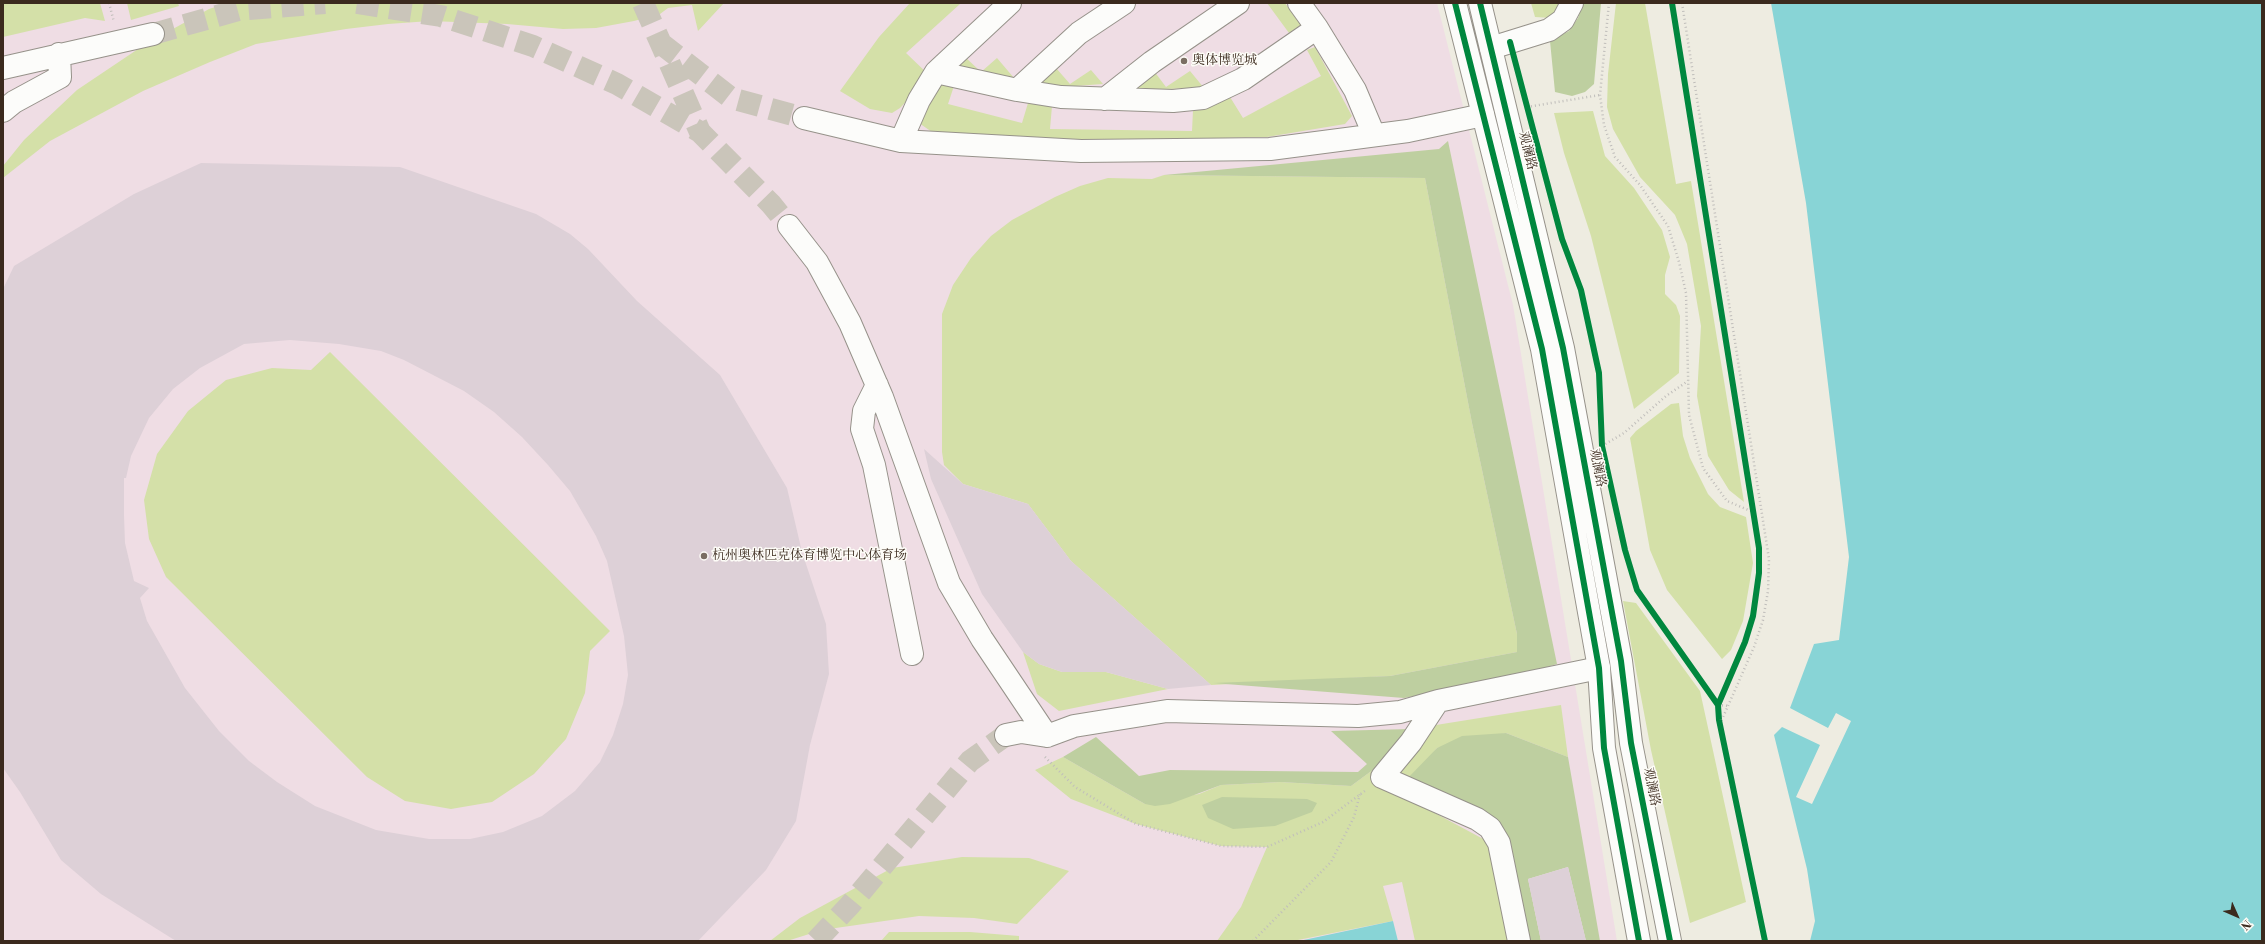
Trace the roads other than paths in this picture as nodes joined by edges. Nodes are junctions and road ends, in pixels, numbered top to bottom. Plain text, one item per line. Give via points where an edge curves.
1 (1010, 3) edge
2 (1124, 3) edge
3 (1238, 3) edge
4 (1299, 3) edge
5 (1455, 3) edge
6 (1480, 3) edge
7 (1572, 3) edge
8 (1317, 28) junction
9 (153, 34) tunnel mouth
10 (1490, 48) junction
11 (59, 54) junction
12 (3, 68) edge
13 (936, 72) junction
14 (1017, 90) junction
15 (1105, 98) junction
16 (3, 111) edge
17 (1483, 115) junction
18 (804, 118) tunnel mouth
19 (1374, 135) junction
20 (901, 142) junction
21 (789, 226) tunnel mouth
22 (877, 385) junction
23 (912, 654) dead end
24 (1599, 668) junction
25 (1438, 701) junction
26 (1006, 735) tunnel mouth
27 (1045, 745) junction
28 (1519, 941) edge
29 (1639, 941) edge
30 (1670, 941) edge

1 - 13 street
2 - 14 street via 1079,33
3 - 15 street
4 - 8 street
5 - 17 street
6 - 10 street, 观澜路
7 - 10 street via 1564,20 1549,30
8 - 15 street via 1243,79 1203,98 1173,101
8 - 19 street via 1355,90
9 - 11 street
10 - 30 street, 观澜路 via 1563,348 1621,661 1631,743
11 - 12 street
11 - 16 street via 60,77 14,102
13 - 14 street
13 - 20 street via 919,100
14 - 15 street via 1061,97
17 - 19 street via 1408,131
17 - 24 street via 1542,349
18 - 20 street
19 - 20 street via 1255,149 1080,151
21 - 22 street via 817,262 850,323
22 - 23 street via 864,411 862,429 874,465
22 - 27 street via 949,583
24 - 25 street
24 - 29 street via 1604,748
25 - 27 street via 1400,712 1358,716 1167,711 1074,726
25 - 28 street via 1411,742 1382,777 1477,819 1490,828 1499,842
26 - 27 street via 1021,732

